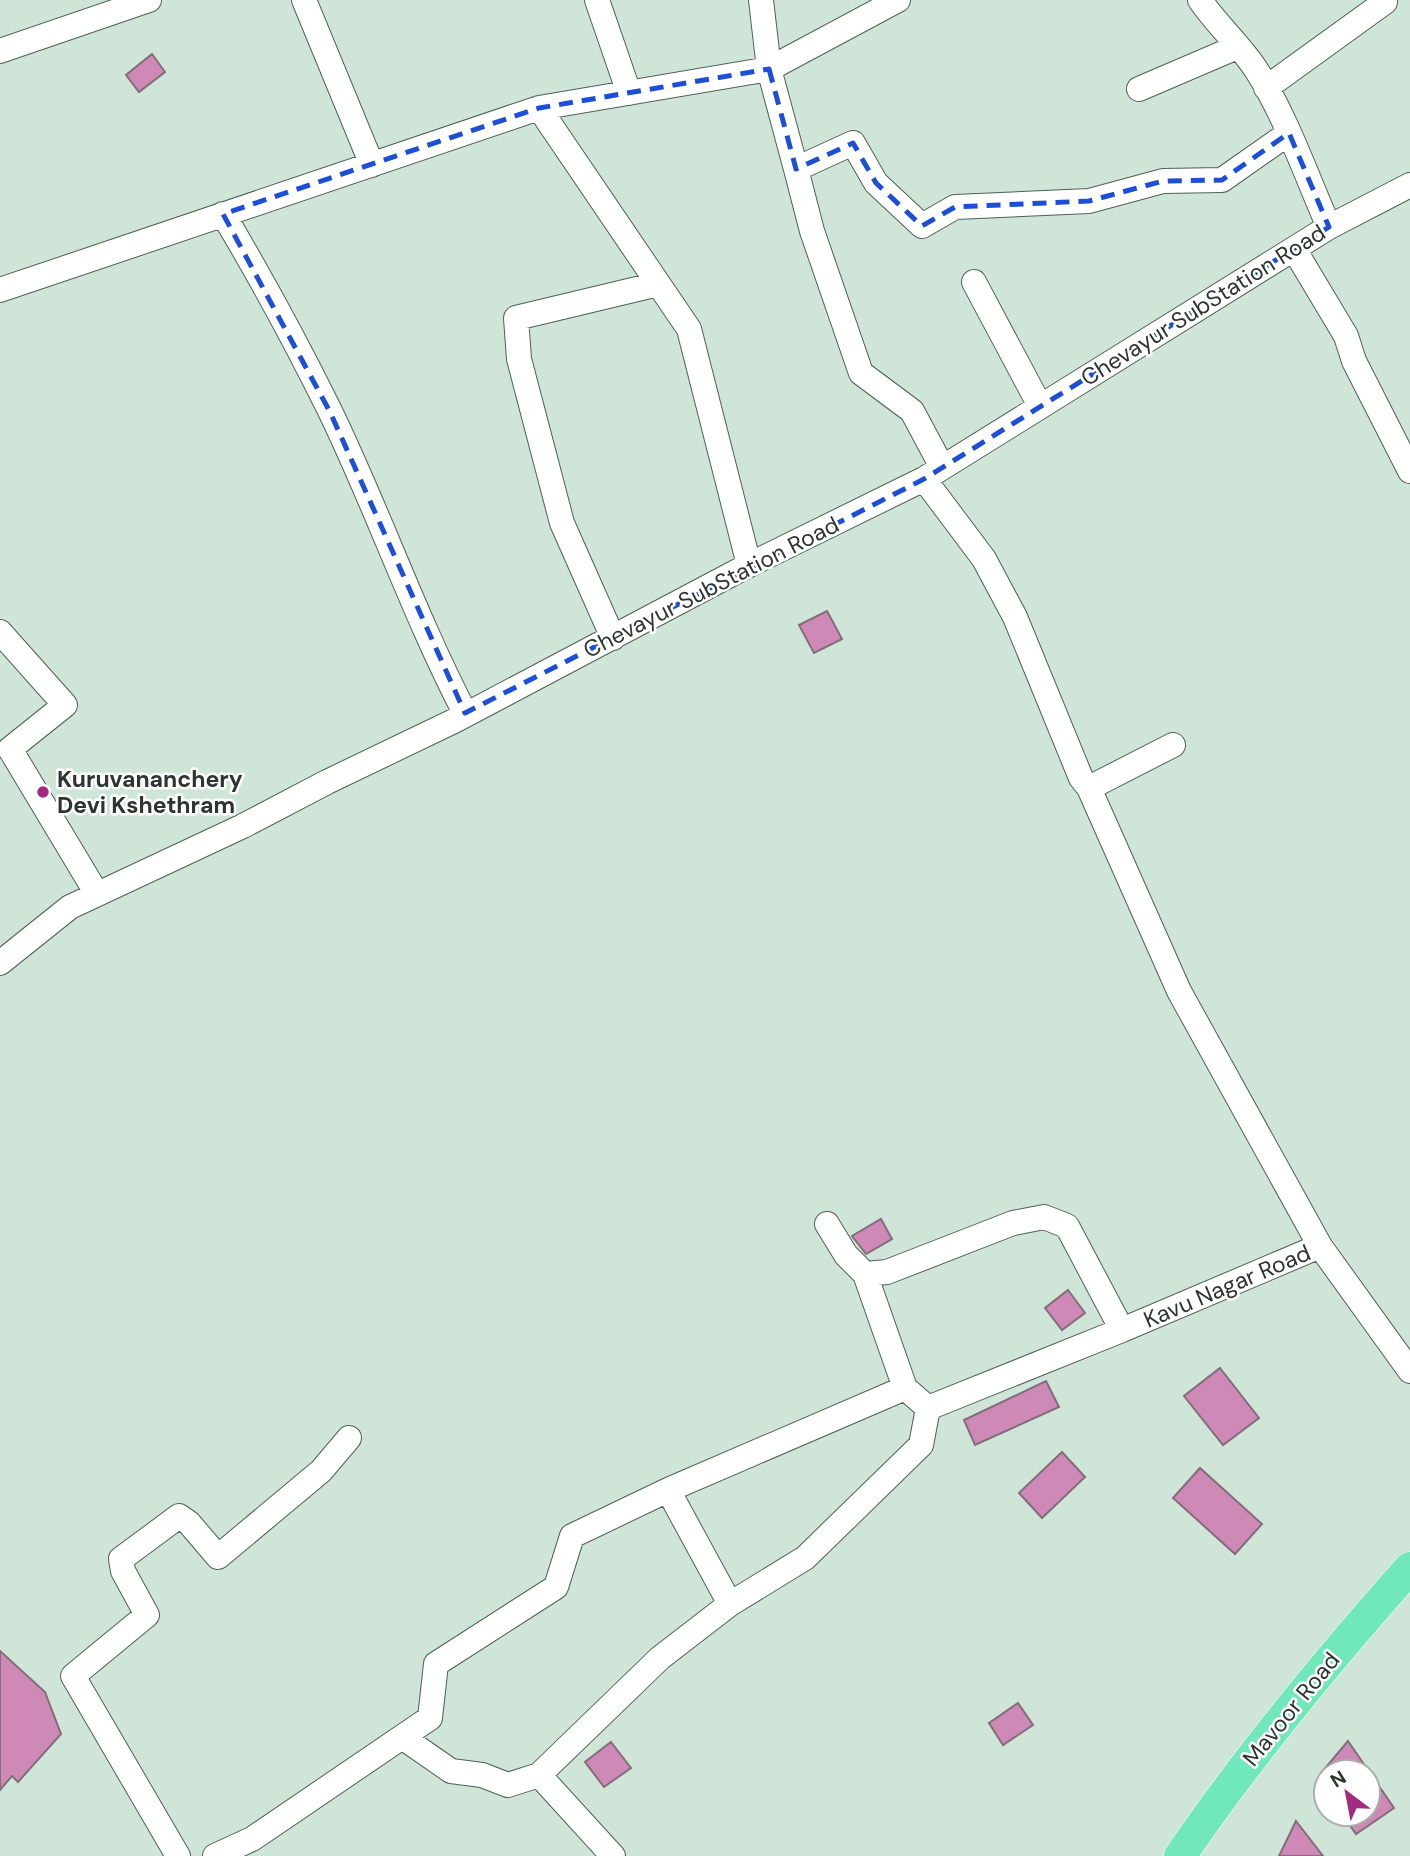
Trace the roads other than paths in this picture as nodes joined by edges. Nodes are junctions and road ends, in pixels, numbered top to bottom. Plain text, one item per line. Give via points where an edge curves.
1 (149, 0) edge
2 (304, 0) edge
3 (597, 0) edge
4 (761, 0) edge
5 (898, 0) edge
6 (1200, 0) edge
7 (1385, 2) dead end
8 (1237, 47) junction
9 (0, 51) edge
10 (769, 69) junction
11 (1266, 88) junction
12 (1139, 89) dead end
13 (629, 93) junction
14 (539, 108) junction
15 (1289, 133) junction
16 (372, 165) junction
17 (796, 169) junction
18 (1410, 185) edge
19 (223, 214) junction
20 (1329, 227) junction
21 (1294, 249) junction
22 (974, 282) dead end
23 (658, 284) junction
24 (0, 290) edge
25 (1040, 405) junction
26 (1403, 440) edge
27 (1410, 471) edge
28 (933, 473) junction
29 (749, 565) junction
30 (0, 632) edge
31 (613, 638) junction
32 (465, 713) junction
33 (1173, 745) dead end
34 (5, 752) edge
35 (1089, 788) junction
36 (97, 894) junction
37 (0, 963) edge
38 (827, 1224) dead end
39 (1320, 1246) junction
40 (865, 1274) junction
41 (1122, 1330) junction
42 (1410, 1371) edge
43 (905, 1388) junction
44 (928, 1408) junction
45 (349, 1438) dead end
46 (668, 1490) junction
47 (1410, 1568) edge
48 (1410, 1590) edge
49 (730, 1604) junction
50 (402, 1737) junction
51 (539, 1775) junction
52 (178, 1856) edge
53 (215, 1856) edge
54 (613, 1856) edge
55 (1180, 1856) edge
56 (1198, 1856) edge

1 - 9 street
2 - 16 street
3 - 13 street
4 - 10 street
5 - 10 street
6 - 8 street
7 - 11 street
8 - 11 street
8 - 12 street
10 - 13 street
10 - 17 street
11 - 15 street
13 - 14 street
14 - 16 street
14 - 23 street
15 - 17 street via 1222,180 1164,181 1089,201 955,207 922,226 876,183 853,142
15 - 20 street
16 - 19 street
17 - 28 street via 812,231 861,373 912,411
18 - 20 street, Chevayur SubStation Road
19 - 24 street
19 - 32 street via 330,412
20 - 21 street, Chevayur SubStation Road
21 - 25 street, Chevayur SubStation Road
21 - 26 street via 1346,336 1354,362
22 - 25 street
23 - 29 street via 689,329
23 - 31 street via 516,318 519,359 562,523
25 - 28 street, Chevayur SubStation Road
26 - 27 street
28 - 29 street, Chevayur SubStation Road
28 - 35 street via 1015,617
29 - 31 street, Chevayur SubStation Road
30 - 34 street via 65,705
31 - 32 street, Chevayur SubStation Road
32 - 36 street, Chevayur SubStation Road
33 - 35 street
34 - 36 street
35 - 39 street via 1180,991
36 - 37 street, Chevayur SubStation Road via 71,907
38 - 40 street via 846,1255
39 - 41 street, Kavu Nagar Road
39 - 42 street, Kavu Nagar Road
40 - 41 street, Kavu Nagar Road via 887,1272 1013,1223 1044,1217 1067,1226
40 - 43 street
41 - 44 street
43 - 44 street
43 - 46 street
44 - 49 street via 921,1445 805,1558
45 - 52 street via 321,1471 218,1557 179,1516 121,1559 147,1615 73,1676
46 - 49 street
46 - 50 street via 572,1536 556,1587 436,1664 429,1718
47 - 55 main road, Mavoor Road via 1319,1670
48 - 56 main road, Mavoor Road via 1326,1684
49 - 51 street via 660,1658
50 - 51 street via 450,1771 508,1784
50 - 53 street via 252,1839
51 - 54 street

